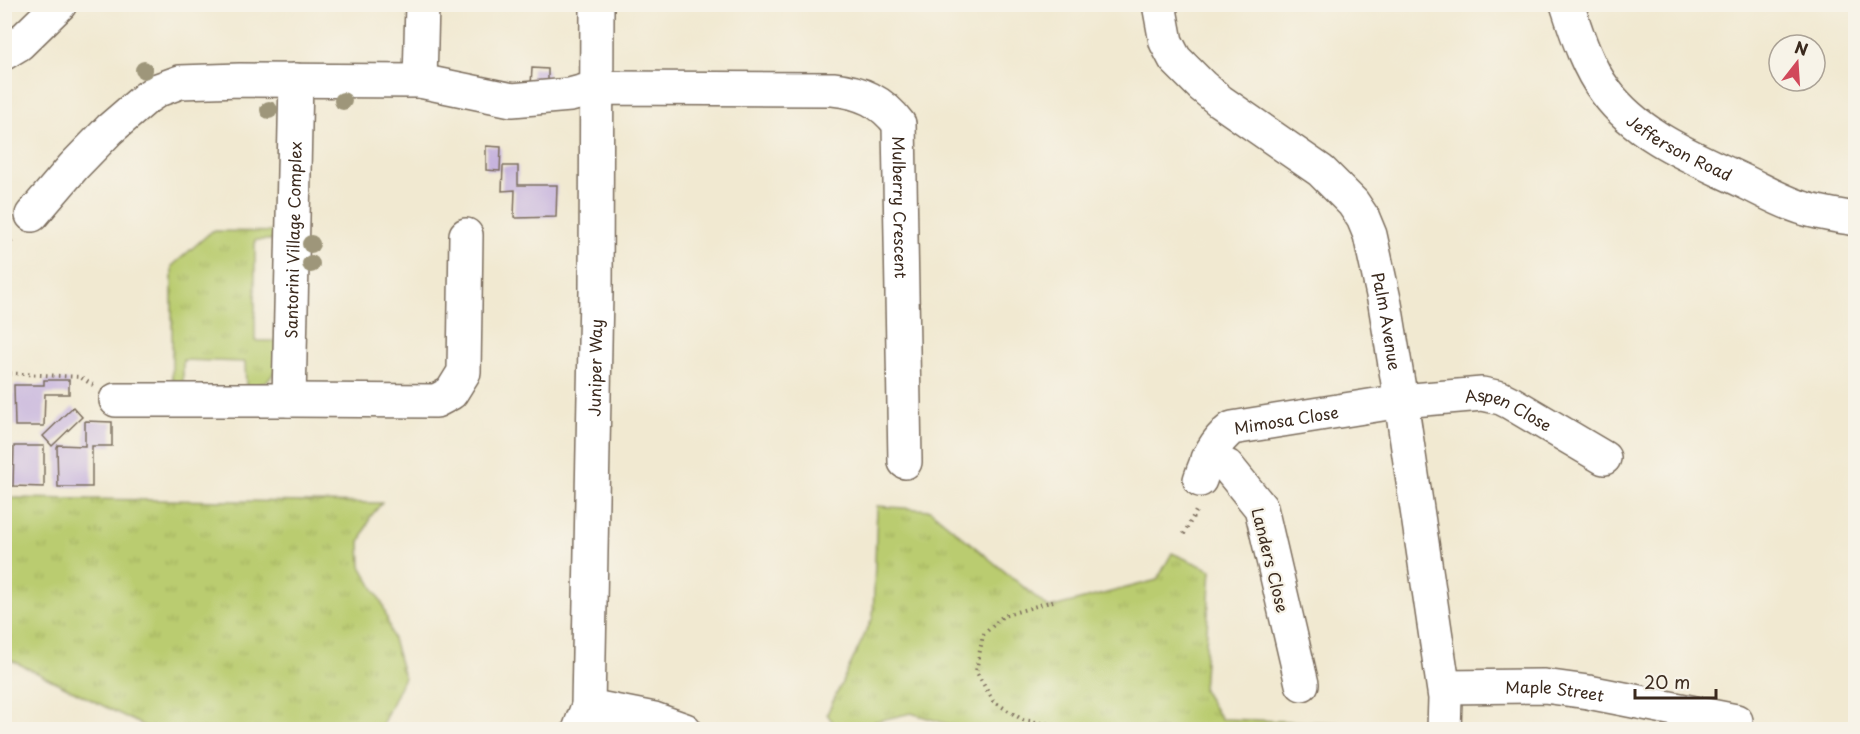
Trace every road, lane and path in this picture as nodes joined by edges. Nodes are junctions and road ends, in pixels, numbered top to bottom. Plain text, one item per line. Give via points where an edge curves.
1 (60, 4) edge
2 (422, 4) edge
3 (597, 4) edge
4 (1158, 4) edge
5 (1567, 4) edge
6 (4, 53) edge
7 (296, 80) junction
8 (420, 81) junction
9 (596, 88) junction
10 (32, 215) dead end
11 (1856, 219) edge
12 (466, 235) dead end
13 (4, 373) edge
14 (116, 400) joint
15 (289, 400) junction
16 (1401, 401) junction
17 (1604, 459) dead end
18 (905, 462) dead end
19 (1203, 469) junction
20 (1184, 534) dead end
21 (1053, 601) dead end
22 (1302, 684) dead end
23 (1444, 687) junction
24 (584, 718) edge
25 (1736, 721) dead end
26 (685, 729) edge
27 (1089, 729) edge
28 (1444, 729) edge

1 - 6 street via 20,44
2 - 8 street
3 - 9 street, Juniper Way
4 - 16 street, Palm Avenue via 1166,42 1184,69 1220,100 1321,171 1348,197 1363,219 1385,304
5 - 11 street, Jefferson Road via 1593,72 1606,93 1634,122 1679,151 1793,205
7 - 8 street
7 - 10 street via 185,81 158,90 110,129
7 - 15 street, Santorini Village Complex
8 - 9 street via 512,100 570,95
9 - 18 street, Mulberry Crescent via 833,88 874,100 891,114 899,124
9 - 24 street, Juniper Way via 596,292
12 - 15 street via 464,372 451,393 436,401
13 - 14 path via 80,377
14 - 15 street
16 - 17 street, Aspen Close via 1482,394 1500,398
16 - 19 street, Mimosa Close via 1232,428 1220,439
16 - 23 street, Palm Avenue
19 - 20 path via 1203,498
19 - 22 street, Landers Close via 1227,466 1261,508
21 - 27 path via 1003,616 983,634 976,671 993,701 1023,720
23 - 25 street, Maple Street via 1544,686
23 - 28 street, Palm Avenue
24 - 26 street via 654,719

